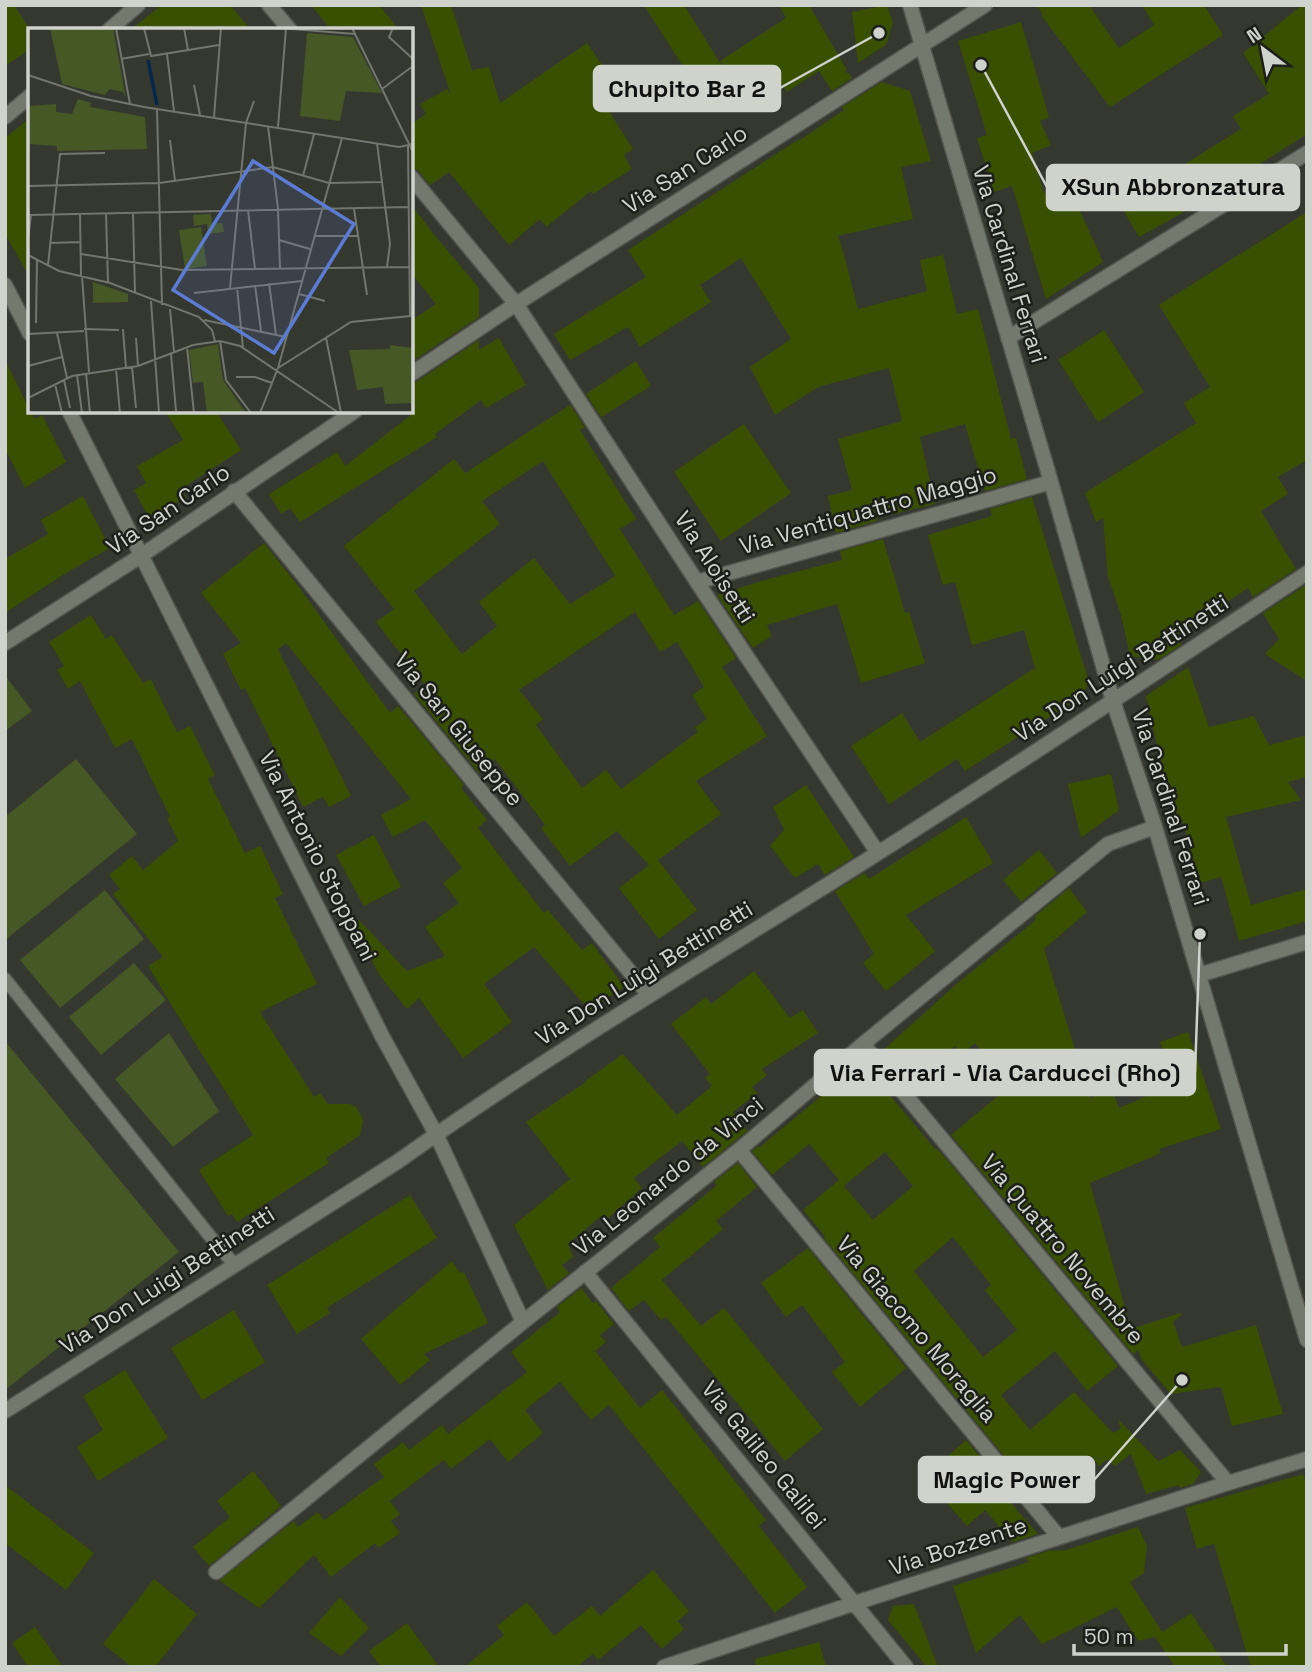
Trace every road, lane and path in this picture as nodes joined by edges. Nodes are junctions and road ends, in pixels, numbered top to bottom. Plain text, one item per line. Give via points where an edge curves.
1 (138, 5) edge
2 (269, 5) edge
3 (910, 5) edge
4 (985, 5) edge
5 (111, 28) edge
6 (288, 28) edge
7 (922, 46) junction
8 (28, 98) edge
9 (5, 117) edge
10 (1307, 153) edge
11 (413, 179) edge
12 (5, 285) edge
13 (516, 304) junction
14 (28, 330) edge
15 (1008, 338) junction
16 (413, 373) edge
17 (70, 413) edge
18 (352, 413) edge
19 (1051, 482) junction
20 (234, 491) junction
21 (142, 555) junction
22 (1307, 573) edge
23 (697, 582) junction
24 (5, 643) edge
25 (1113, 701) junction
26 (1155, 827) junction
27 (878, 853) junction
28 (1307, 942) edge
29 (1199, 975) junction
30 (5, 979) edge
31 (649, 995) junction
32 (863, 1044) junction
33 (436, 1135) junction
34 (738, 1150) junction
35 (234, 1264) junction
36 (585, 1272) junction
37 (523, 1322) junction
38 (1307, 1340) edge
39 (5, 1411) edge
40 (1307, 1459) edge
41 (1228, 1483) junction
42 (1059, 1537) junction
43 (216, 1572) dead end
44 (855, 1603) junction
45 (664, 1667) edge
46 (906, 1667) edge

1 - 5 street
2 - 6 street
3 - 7 street, Via Cardinal Ferrari
4 - 7 street, Via San Carlo
7 - 13 street, Via San Carlo
7 - 15 street, Via Cardinal Ferrari
8 - 9 street
10 - 15 street
11 - 13 street, Via Aloisetti
12 - 14 street
13 - 16 street, Via San Carlo
13 - 23 street, Via Aloisetti
15 - 19 street, Via Cardinal Ferrari
17 - 21 street, Via Antonio Stoppani
18 - 20 street, Via San Carlo
19 - 23 street, Via Ventiquattro Maggio
19 - 25 street, Via Cardinal Ferrari
20 - 21 street, Via San Carlo
20 - 31 street, Via San Giuseppe
21 - 24 street, Via San Carlo
21 - 33 street, Via Antonio Stoppani
22 - 25 street, Via Don Luigi Bettinetti
23 - 27 street, Via Aloisetti
25 - 26 street, Via Cardinal Ferrari
25 - 27 street, Via Don Luigi Bettinetti
26 - 29 street, Via Cardinal Ferrari
26 - 32 street, Via Leonardo da Vinci via 1108,844
27 - 31 street, Via Don Luigi Bettinetti
28 - 29 street
29 - 38 street, Via Cardinal Ferrari
30 - 35 lane
31 - 33 street, Via Don Luigi Bettinetti
32 - 34 street, Via Leonardo da Vinci
32 - 41 street, Via Quattro Novembre
33 - 35 street, Via Don Luigi Bettinetti
33 - 37 street, Via Antonio Stoppani
34 - 36 street, Via Leonardo da Vinci
34 - 42 street, Via Giacomo Moraglia
35 - 39 street, Via Don Luigi Bettinetti
36 - 37 street, Via Leonardo da Vinci
36 - 44 street, Via Galileo Galilei
37 - 43 street, Via Leonardo da Vinci
40 - 41 street, Via Bozzente
41 - 42 street, Via Bozzente
42 - 44 street, Via Bozzente
44 - 45 street, Via Bozzente
44 - 46 street, Via Galileo Galilei

